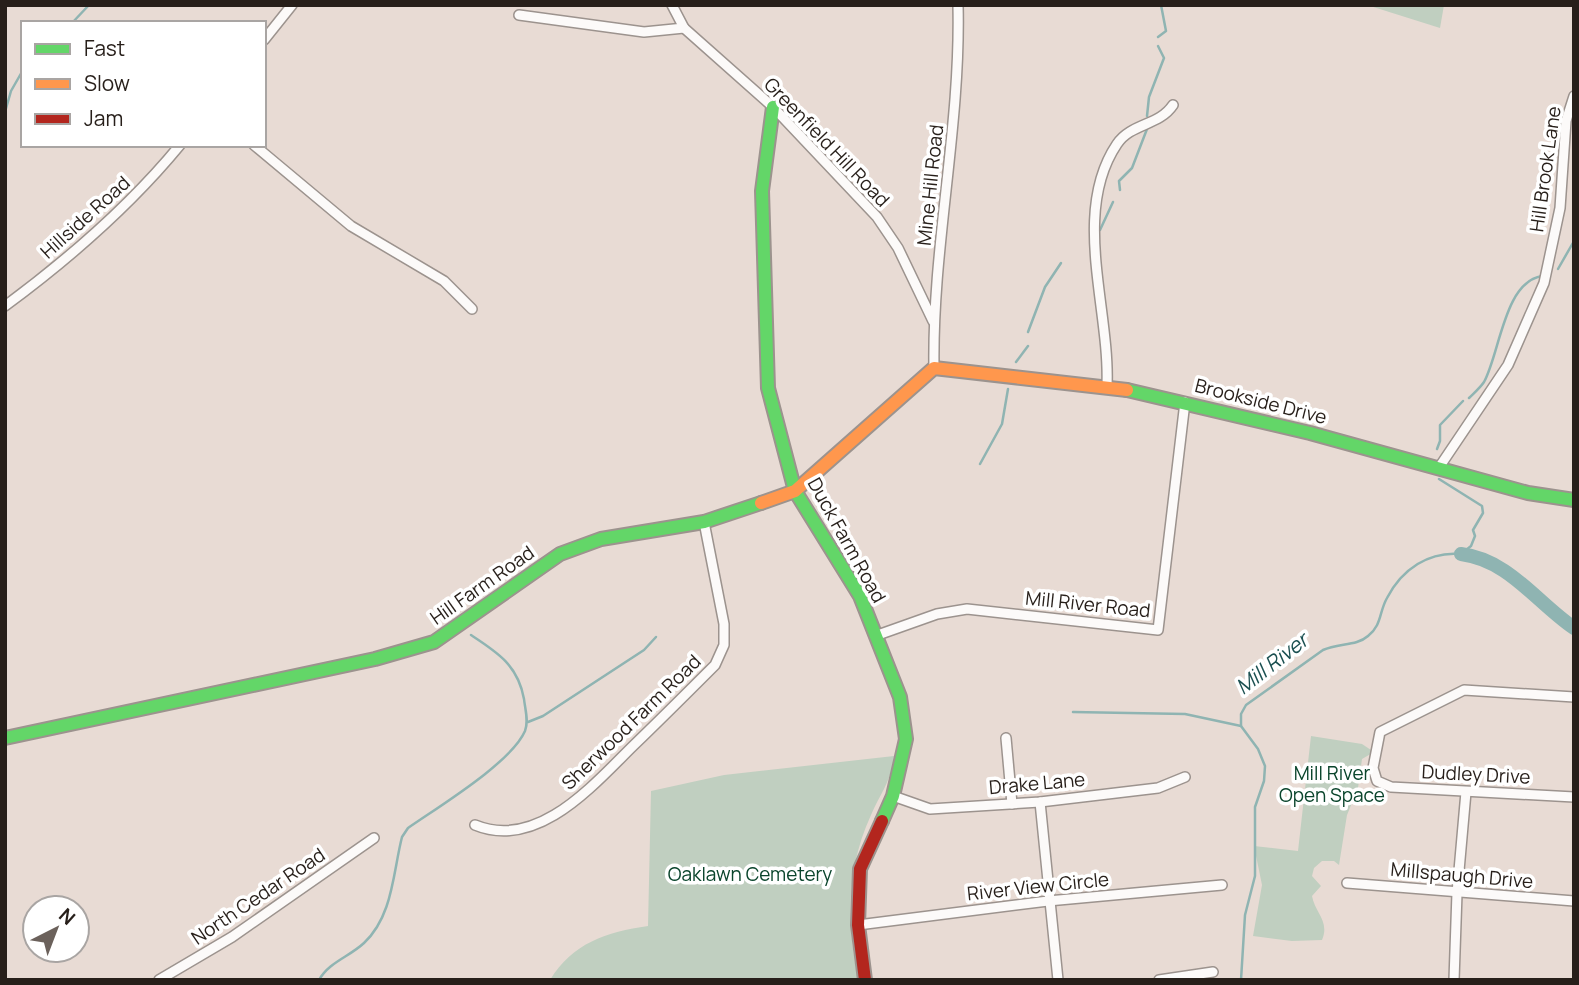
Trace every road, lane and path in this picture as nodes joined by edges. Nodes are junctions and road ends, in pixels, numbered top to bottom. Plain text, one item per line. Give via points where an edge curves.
1 (292, 5) edge
2 (672, 5) edge
3 (958, 5) edge
4 (519, 15) dead end
5 (684, 28) junction
6 (266, 38) edge
7 (1574, 96) edge
8 (1173, 105) dead end
9 (773, 107) junction
10 (178, 147) edge
11 (256, 147) edge
12 (5, 294) edge
13 (17, 297) junction
14 (5, 306) edge
15 (472, 309) dead end
16 (933, 321) junction
17 (934, 368) junction
18 (1107, 385) junction
19 (1185, 402) junction
20 (1438, 468) junction
21 (795, 491) junction
22 (1574, 500) edge
23 (704, 522) junction
24 (876, 636) junction
25 (1574, 697) edge
26 (5, 738) edge
27 (1006, 738) dead end
28 (1185, 777) dead end
29 (1465, 792) junction
30 (893, 796) junction
31 (1574, 797) edge
32 (1040, 802) junction
33 (1012, 804) junction
34 (475, 825) dead end
35 (374, 838) dead end
36 (1347, 883) dead end
37 (1222, 885) dead end
38 (1457, 893) junction
39 (1048, 901) junction
40 (1574, 901) edge
41 (858, 925) junction
42 (1213, 972) dead end
43 (159, 980) edge
44 (865, 980) edge
45 (1058, 980) edge
46 (1159, 980) edge
47 (1454, 980) edge

1 - 6 street
2 - 5 street, Greenfield Hill Road
3 - 16 street, Mine Hill Road via 952,148
4 - 5 street via 644,32
5 - 9 street, Greenfield Hill Road
7 - 20 street, Hill Brook Lane via 1566,121 1560,208 1544,283 1508,365
8 - 18 street via 1163,117 1133,129 1120,140 1104,166 1099,186 1096,264 1108,345
9 - 16 street, Greenfield Hill Road via 877,217 898,248
9 - 21 main road, Duck Farm Road via 762,191 768,388
10 - 13 street, Hillside Road via 99,232
11 - 15 street via 351,226 444,281
12 - 13 street
13 - 14 street, Hillside Road
16 - 17 street, Mine Hill Road
17 - 18 main road, Brookside Drive
17 - 21 main road, Hill Farm Road
18 - 19 main road, Brookside Drive
19 - 20 main road, Brookside Drive
19 - 24 street, Mill River Road via 1158,630 967,609 937,614
20 - 22 main road, Brookside Drive via 1528,493
21 - 23 main road, Hill Farm Road
21 - 24 main road, Duck Farm Road via 860,596
23 - 26 main road, Hill Farm Road via 601,539 560,554 458,627 423,645
23 - 34 street, Sherwood Farm Road via 724,624 724,645 715,665 573,804 524,828 488,831
24 - 30 main road, Duck Farm Road via 900,697 906,739
25 - 29 street, Dudley Drive via 1464,690 1380,732 1373,768 1377,781 1391,787
27 - 33 street
28 - 32 street, Drake Lane via 1158,788
29 - 31 street, Dudley Drive
29 - 38 street
30 - 33 street, Drake Lane via 930,809
30 - 41 main road, Duck Farm Road via 860,869
32 - 33 street, Drake Lane
32 - 39 street
35 - 43 street, North Cedar Road via 232,937
36 - 38 street, Millspaugh Drive
37 - 39 street, River View Circle
38 - 40 street, Millspaugh Drive
38 - 47 street
39 - 41 street, River View Circle
39 - 45 street
41 - 44 main road, Duck Farm Road
42 - 46 street

